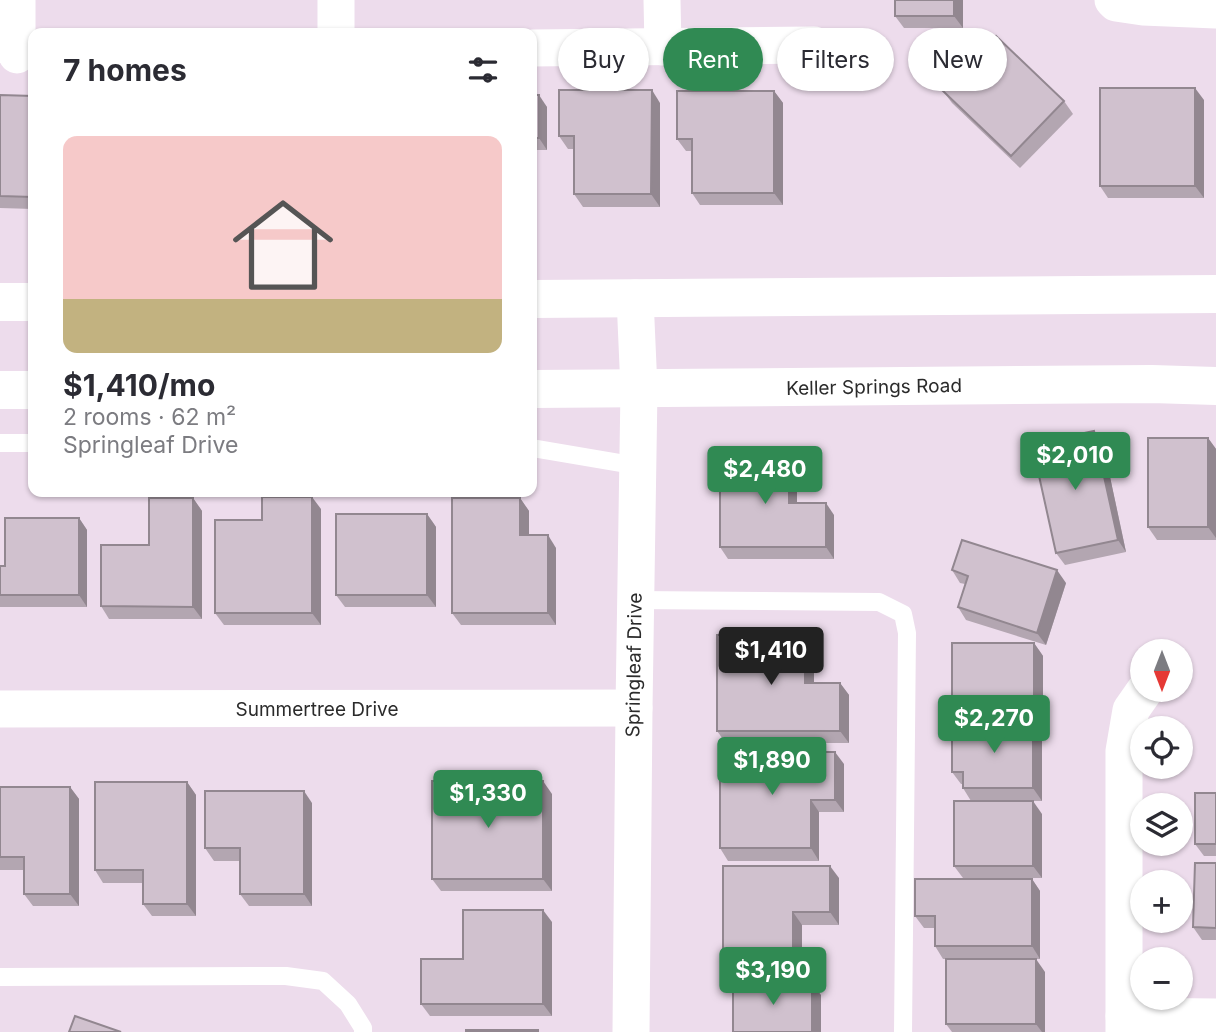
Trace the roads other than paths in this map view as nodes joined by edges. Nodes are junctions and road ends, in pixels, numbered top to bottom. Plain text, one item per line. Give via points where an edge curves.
1 (17, 0) edge
2 (336, 0) edge
3 (662, 0) edge
4 (1113, 0) edge
5 (1216, 10) edge
6 (336, 28) edge
7 (663, 47) joint
8 (537, 48) edge
9 (17, 54) edge
10 (1216, 293) edge
11 (635, 298) junction
12 (537, 299) edge
13 (0, 302) edge
14 (28, 302) edge
15 (1216, 386) edge
16 (537, 389) edge
17 (639, 389) junction
18 (0, 390) edge
19 (28, 390) edge
20 (0, 443) edge
21 (28, 443) edge
22 (537, 449) edge
23 (638, 466) junction
24 (635, 600) junction
25 (1137, 702) edge
26 (634, 708) junction
27 (0, 709) edge
28 (0, 977) edge
29 (1216, 1017) edge
30 (1124, 1024) edge
31 (363, 1032) edge
32 (631, 1032) edge
33 (903, 1032) edge

1 - 9 street
2 - 6 street
3 - 7 street
4 - 5 street via 1143,7
7 - 8 street
10 - 11 main road
11 - 12 main road
11 - 17 street, Springleaf Drive
13 - 14 main road
15 - 17 main road, Keller Springs Road
16 - 17 main road, Keller Springs Road
17 - 23 street, Springleaf Drive
18 - 19 main road
20 - 21 lane
22 - 23 lane
23 - 24 street, Springleaf Drive
24 - 26 street, Springleaf Drive
24 - 33 lane via 879,602 903,614 907,633
25 - 30 street via 1124,751
26 - 27 street, Summertree Drive
26 - 32 street, Springleaf Drive
28 - 31 lane via 286,976 323,982 348,1004
29 - 30 street

